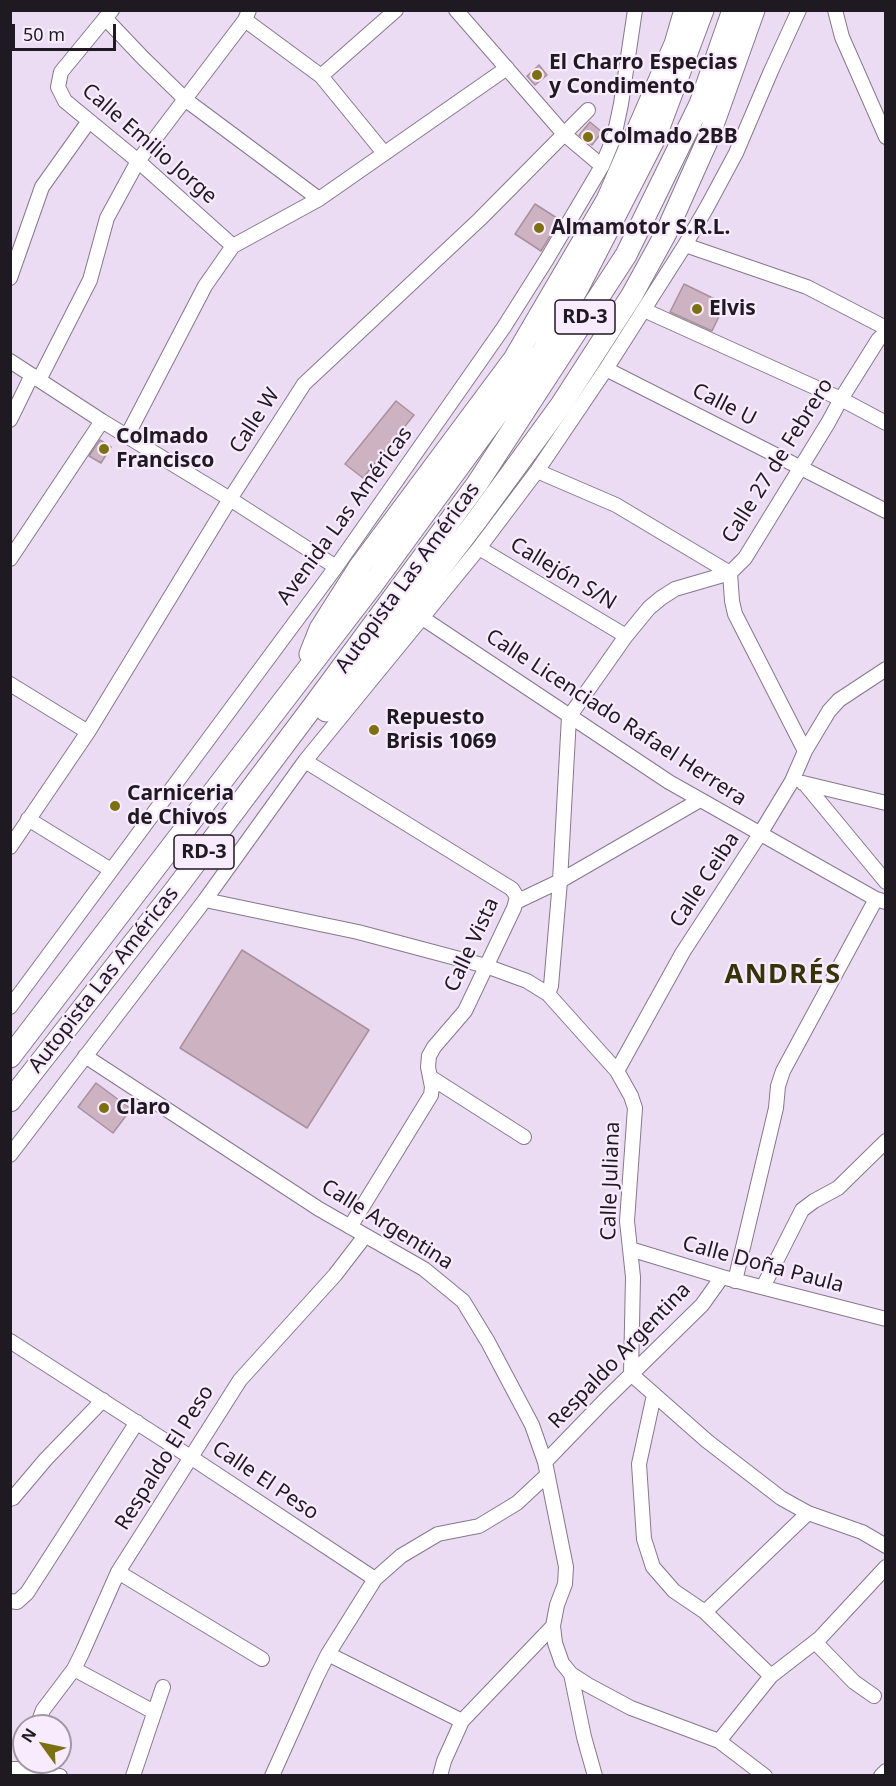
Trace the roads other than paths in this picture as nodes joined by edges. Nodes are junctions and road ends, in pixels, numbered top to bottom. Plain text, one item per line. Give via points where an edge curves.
1 (396, 10) edge
2 (456, 10) edge
3 (635, 10) edge
4 (685, 10) edge
5 (703, 10) edge
6 (733, 10) edge
7 (754, 10) edge
8 (799, 10) edge
9 (835, 10) edge
10 (109, 14) edge
11 (247, 15) edge
12 (507, 68) junction
13 (321, 76) junction
14 (186, 100) junction
15 (588, 110) dead end
16 (89, 121) junction
17 (564, 134) junction
18 (885, 137) edge
19 (384, 153) junction
20 (138, 161) junction
21 (602, 166) junction
22 (319, 199) junction
23 (685, 245) junction
24 (233, 246) junction
25 (10, 278) edge
26 (644, 310) junction
27 (885, 327) edge
28 (885, 332) edge
29 (10, 361) edge
30 (606, 369) junction
31 (35, 378) junction
32 (841, 399) junction
33 (10, 420) edge
34 (102, 421) junction
35 (885, 423) edge
36 (127, 436) junction
37 (800, 467) junction
38 (537, 471) junction
39 (230, 500) junction
40 (885, 512) edge
41 (479, 548) junction
42 (10, 559) edge
43 (336, 567) junction
44 (730, 573) junction
45 (421, 617) junction
46 (626, 636) junction
47 (885, 669) edge
48 (299, 681) junction
49 (10, 684) edge
50 (568, 717) junction
51 (88, 732) junction
52 (805, 751) junction
53 (305, 761) junction
54 (799, 782) junction
55 (244, 799) junction
56 (700, 800) junction
57 (885, 803) edge
58 (28, 819) junction
59 (760, 834) junction
60 (10, 848) edge
61 (111, 870) junction
62 (560, 881) junction
63 (885, 882) edge
64 (205, 900) junction
65 (881, 900) edge
66 (516, 902) junction
67 (486, 966) junction
68 (548, 994) junction
69 (11, 1005) edge
70 (85, 1056) junction
71 (10, 1057) edge
72 (617, 1071) junction
73 (430, 1077) junction
74 (10, 1101) edge
75 (524, 1137) dead end
76 (885, 1141) edge
77 (10, 1155) edge
78 (350, 1227) junction
79 (365, 1236) junction
80 (630, 1249) junction
81 (728, 1279) junction
82 (763, 1287) junction
83 (885, 1319) edge
84 (10, 1341) edge
85 (631, 1374) junction
86 (654, 1395) junction
87 (103, 1400) junction
88 (137, 1422) junction
89 (190, 1456) junction
90 (546, 1468) junction
91 (10, 1499) edge
92 (808, 1513) junction
93 (885, 1546) edge
94 (885, 1566) edge
95 (118, 1572) junction
96 (375, 1579) junction
97 (10, 1600) edge
98 (705, 1612) junction
99 (553, 1626) junction
100 (815, 1642) junction
101 (328, 1654) junction
102 (262, 1659) dead end
103 (74, 1669) junction
104 (571, 1674) junction
105 (771, 1676) junction
106 (163, 1687) dead end
107 (874, 1696) dead end
108 (154, 1712) junction
109 (42, 1714) edge
110 (462, 1721) junction
111 (719, 1741) junction
112 (885, 1771) edge
113 (133, 1776) edge
114 (272, 1776) edge
115 (440, 1776) edge
116 (595, 1776) edge
117 (765, 1776) edge
118 (881, 1776) edge

1 - 13 street
2 - 12 street
3 - 21 street, Avenida Las Américas via 621,104
4 - 48 highway via 675,44 607,200 514,359 360,566 320,629
5 - 48 highway, Autopista Las Américas / RD-3 via 655,138 542,353
6 - 55 highway, Autopista Las Américas / RD-3 via 700,104 626,255 477,484
7 - 55 highway via 708,139 666,233 632,295 561,405 384,642
8 - 23 street via 736,153
9 - 18 street via 842,37
10 - 14 street via 142,58
10 - 16 street, Calle Emilio Jorge via 61,72 58,87 65,101
11 - 13 street
11 - 14 street
12 - 17 street
12 - 19 street
13 - 19 street
14 - 20 street
14 - 22 street
15 - 17 street, Calle W
16 - 20 street, Calle Emilio Jorge
16 - 25 street via 42,187
17 - 21 street
17 - 39 street, Calle W via 480,219 304,384
19 - 22 street
20 - 24 street, Calle Emilio Jorge
20 - 31 street via 107,218 90,280
21 - 43 street, Avenida Las Américas via 504,327
22 - 24 street
23 - 26 street
23 - 27 street via 807,287
24 - 36 street via 205,286
26 - 30 street
26 - 32 street
28 - 32 street, Calle 27 de Febrero
29 - 31 street
30 - 37 street, Calle U
30 - 38 street
31 - 33 street
31 - 34 street
32 - 35 street
32 - 37 street, Calle 27 de Febrero
34 - 36 street
34 - 42 street
36 - 39 street
37 - 40 street, Calle U
37 - 44 street, Calle 27 de Febrero via 745,558
38 - 41 street
38 - 44 street via 616,506
39 - 43 street
39 - 51 street, Calle W
41 - 45 street
41 - 46 street, Callejón S/N
43 - 61 street, Avenida Las Américas
44 - 46 street, Calle 27 de Febrero via 675,589 649,608
44 - 52 street via 735,614
45 - 50 street, Calle Licenciado Rafael Herrera
45 - 53 street
46 - 50 street, Calle 27 de Febrero
47 - 52 street, Calle Ceiba via 839,700
48 - 71 highway, Autopista Las Américas / RD-3
49 - 51 street
50 - 56 street, Calle Licenciado Rafael Herrera
50 - 62 street
51 - 58 street, Calle W
52 - 54 street, Calle Ceiba
53 - 64 street
53 - 66 street, Calle Vista via 512,889
54 - 57 street
54 - 59 street, Calle Ceiba
54 - 63 street
55 - 74 highway, Autopista Las Américas / RD-3
56 - 59 street, Calle Licenciado Rafael Herrera
56 - 62 street
58 - 60 street, Calle W
58 - 61 street
59 - 65 street, Calle Licenciado Rafael Herrera
59 - 72 street, Calle Ceiba via 683,952
61 - 69 street, Avenida Las Américas
62 - 66 street
62 - 68 street
64 - 67 street, Calle Juliana via 358,932
64 - 70 street
65 - 81 street via 783,1071
66 - 67 street, Calle Vista
67 - 68 street, Calle Juliana via 527,981
67 - 73 street, Calle Vista via 465,1011 429,1056
68 - 72 street, Calle Juliana
70 - 77 street
70 - 78 street, Calle Argentina
72 - 80 street, Calle Juliana via 635,1108 627,1221
73 - 75 street
73 - 78 street, Calle Vista via 431,1095
76 - 82 street via 838,1188 802,1210
78 - 79 street, Calle Argentina
79 - 89 street, Respaldo El Peso via 240,1380
79 - 90 street, Calle Argentina via 424,1269 463,1301 532,1425
80 - 81 street, Calle Doña Paula
80 - 85 street, Calle Juliana
81 - 82 street, Calle Doña Paula
81 - 85 street, Respaldo Argentina
82 - 83 street, Calle Doña Paula
84 - 87 street, Calle El Peso
85 - 86 street
85 - 90 street, Respaldo Argentina
86 - 92 street via 781,1498
86 - 98 street via 639,1464 644,1539 653,1567 674,1591
87 - 88 street, Calle El Peso
87 - 91 street
88 - 89 street, Calle El Peso
88 - 97 street via 27,1593 17,1602
89 - 95 street, Respaldo El Peso
89 - 96 street, Calle El Peso
90 - 96 street, Respaldo Argentina via 517,1503 479,1526 438,1534 400,1556
90 - 99 street, Calle Argentina via 566,1567
92 - 93 street via 862,1532
92 - 98 street
94 - 100 street
95 - 102 street
95 - 103 street, Respaldo El Peso
96 - 101 street, Respaldo Argentina
98 - 105 street
99 - 104 street via 562,1663
99 - 110 street
100 - 105 street
100 - 107 street via 854,1682
101 - 110 street
101 - 114 street, Respaldo Argentina
103 - 108 street
103 - 109 street, Respaldo El Peso
104 - 111 street via 630,1708
104 - 116 street
105 - 111 street
106 - 108 street
108 - 113 street
110 - 115 street
111 - 117 street
112 - 118 street

